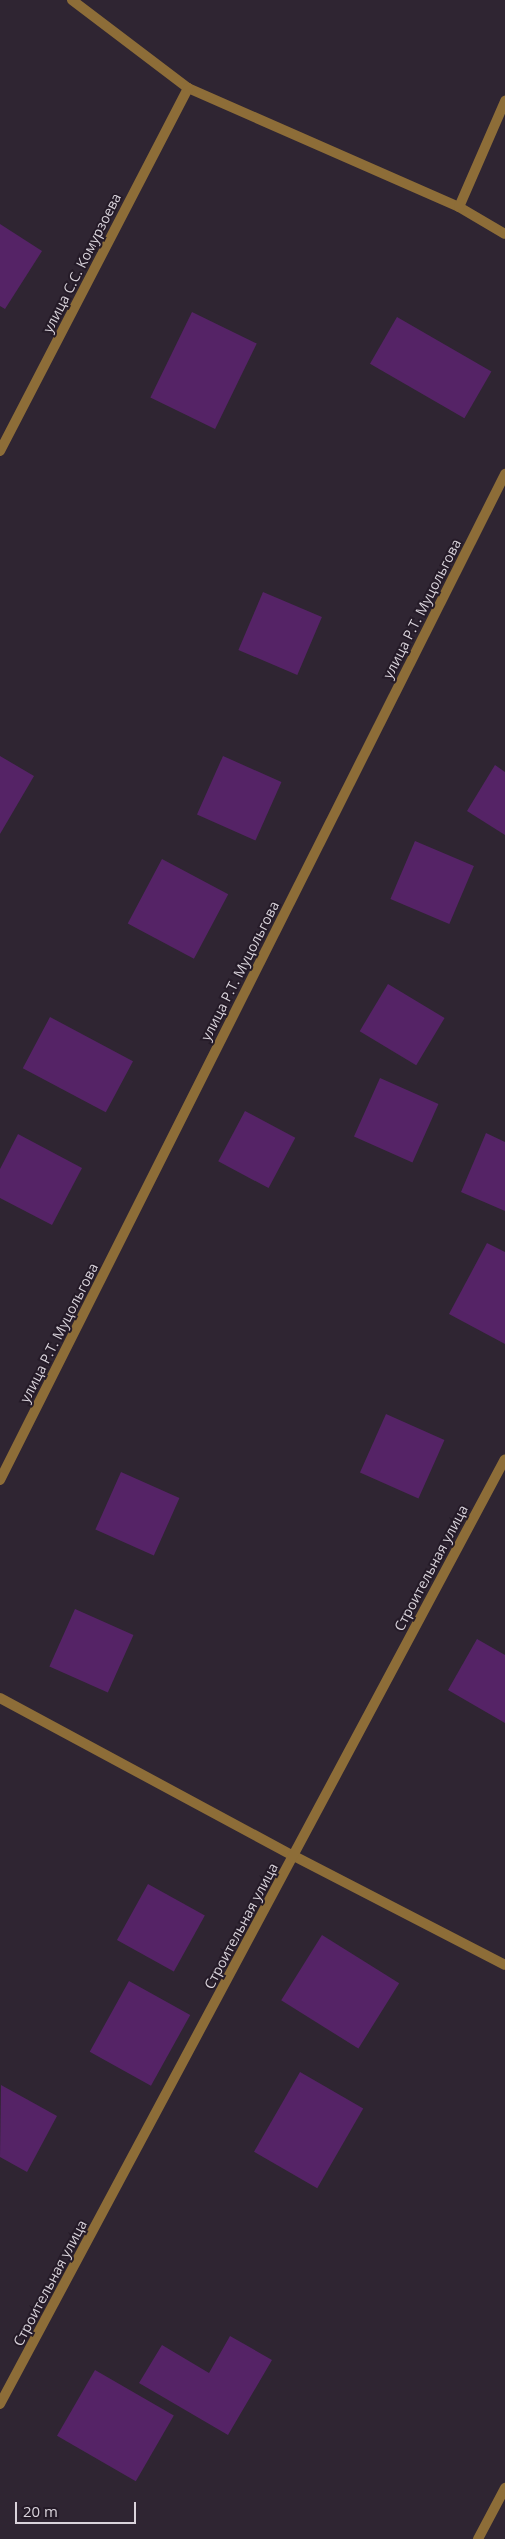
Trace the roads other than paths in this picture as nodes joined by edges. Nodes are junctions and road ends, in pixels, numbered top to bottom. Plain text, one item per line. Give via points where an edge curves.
1 (72, 0) edge
2 (188, 88) junction
3 (505, 101) edge
4 (459, 207) junction
5 (505, 234) edge
6 (0, 451) edge
7 (505, 474) edge
8 (505, 1459) edge
9 (0, 1480) edge
10 (0, 1698) edge
11 (294, 1856) junction
12 (505, 1965) edge
13 (0, 2404) edge
14 (505, 2488) edge
15 (478, 2539) edge

1 - 2 street
2 - 4 street
2 - 6 street, улица С.С. Комурзоева
3 - 4 street
4 - 5 street
7 - 9 street, улица Р.Т. Муцольгова
8 - 11 street, Строительная улица
10 - 11 street
11 - 12 street
11 - 13 street, Строительная улица
14 - 15 street

